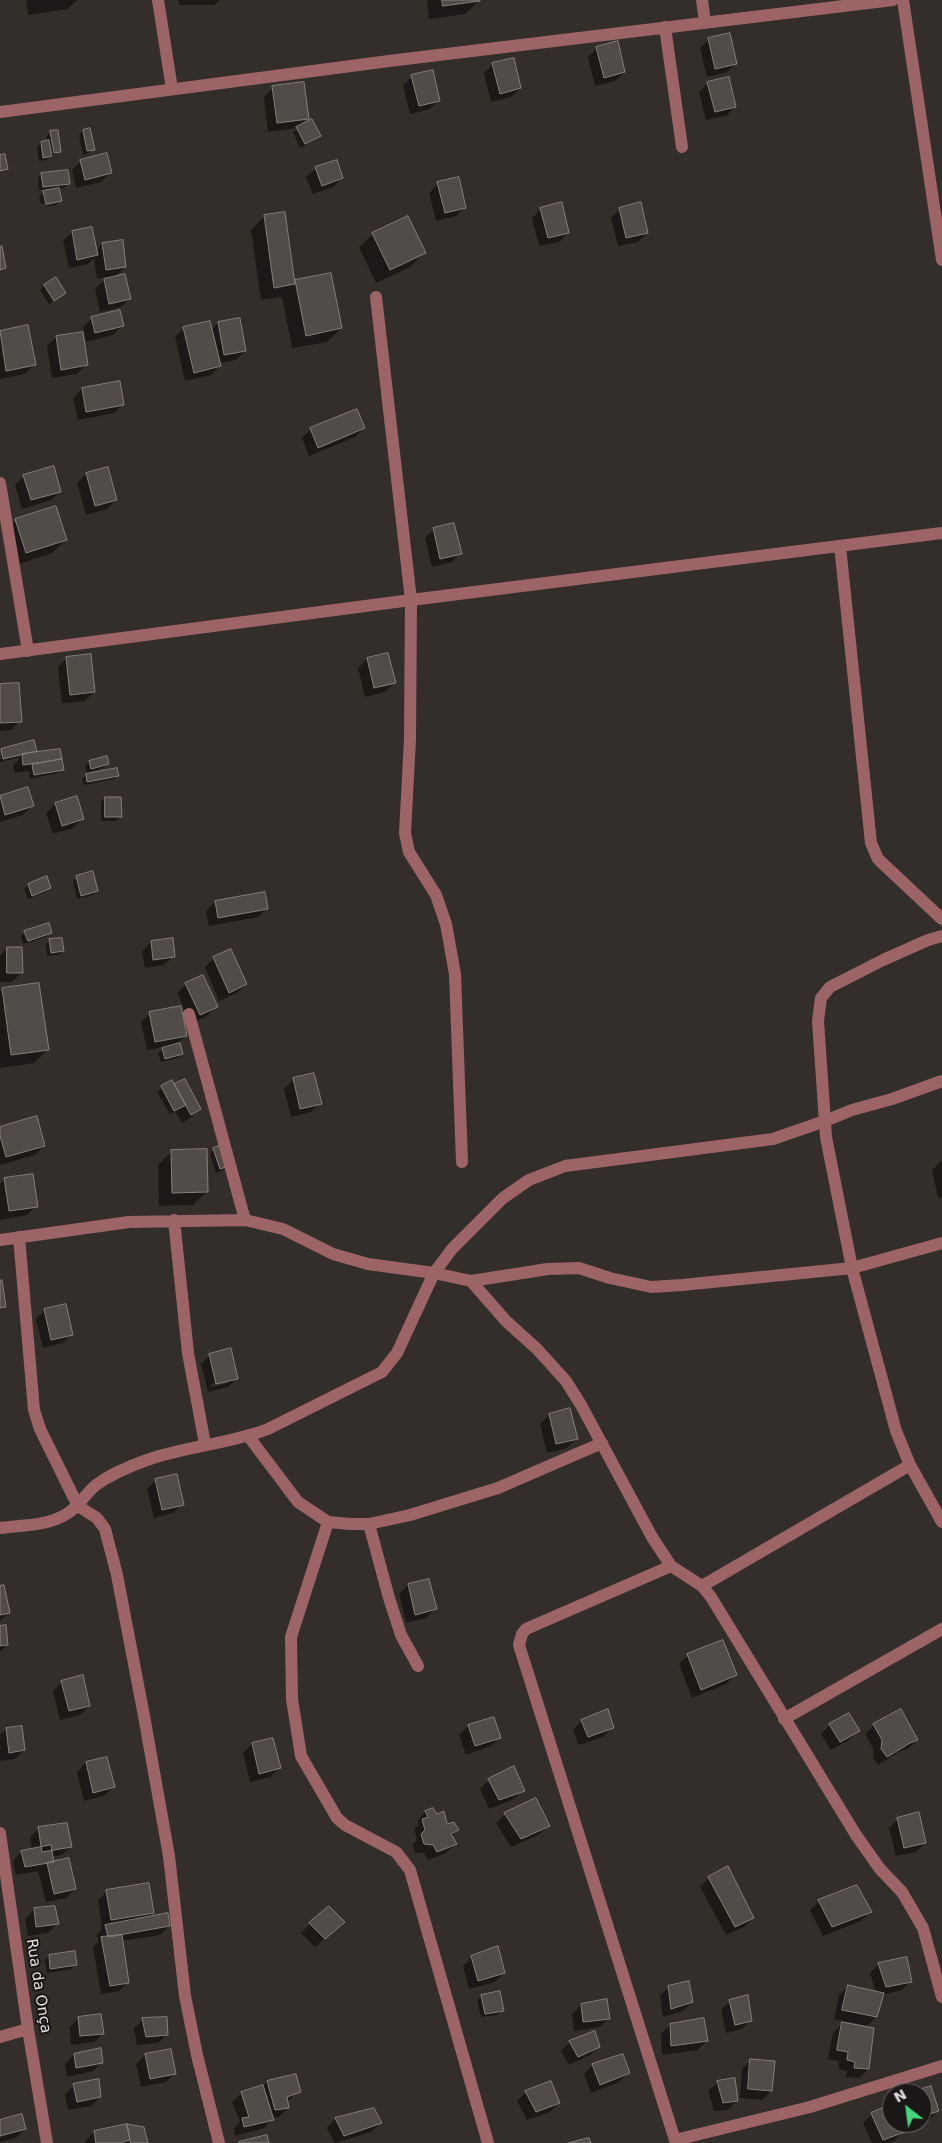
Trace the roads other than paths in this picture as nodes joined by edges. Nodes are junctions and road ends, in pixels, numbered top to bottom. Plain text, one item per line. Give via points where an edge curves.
1 (158, 0) edge
2 (702, 0) edge
3 (893, 0) edge
4 (902, 0) edge
5 (705, 22) junction
6 (665, 27) junction
7 (172, 89) junction
8 (0, 112) edge
9 (682, 147) dead end
10 (942, 260) edge
11 (376, 297) dead end
12 (0, 483) edge
13 (942, 533) edge
14 (840, 546) junction
15 (411, 600) junction
16 (28, 651) junction
17 (0, 654) edge
18 (942, 919) edge
19 (942, 936) edge
20 (189, 1014) dead end
21 (942, 1081) edge
22 (825, 1121) junction
23 (462, 1162) dead end
24 (174, 1220) junction
25 (244, 1220) junction
26 (19, 1236) junction
27 (0, 1240) edge
28 (942, 1243) edge
29 (852, 1268) junction
30 (434, 1274) junction
31 (472, 1281) junction
32 (249, 1437) junction
33 (602, 1443) junction
34 (205, 1444) junction
35 (910, 1465) junction
36 (78, 1506) junction
37 (328, 1522) junction
38 (942, 1522) edge
39 (369, 1524) junction
40 (0, 1528) edge
41 (671, 1566) junction
42 (702, 1586) junction
43 (942, 1629) edge
44 (418, 1666) dead end
45 (784, 1719) junction
46 (0, 1833) edge
47 (1, 1849) edge
48 (942, 1997) edge
49 (28, 2029) junction
50 (0, 2037) edge
51 (942, 2066) edge
52 (676, 2141) edge
53 (47, 2143) edge
54 (219, 2143) edge
55 (488, 2143) edge

1 - 7 street
2 - 5 street
3 - 5 street
4 - 10 street
5 - 6 street
6 - 7 street
6 - 9 street
7 - 8 street
11 - 15 street
12 - 16 street
13 - 14 street
14 - 15 street
14 - 18 street via 871,843 878,859
15 - 16 street
15 - 23 street via 410,739 405,833 409,852 436,895 446,924 455,974
16 - 17 street
19 - 22 street via 850,976 830,987 821,998 818,1021
20 - 25 street
21 - 22 street
22 - 29 street
22 - 30 street via 765,1141 565,1166 529,1180 502,1198 452,1249
24 - 25 street
24 - 26 street via 129,1222
24 - 34 street via 188,1353
25 - 30 street via 283,1229 341,1257
26 - 27 street
26 - 36 street via 34,1410
28 - 29 street
29 - 31 street via 682,1286 652,1287 579,1268 548,1269
29 - 35 street via 896,1431
30 - 31 street
30 - 32 street via 397,1353 382,1372
31 - 33 street via 506,1321 566,1381
32 - 34 street
32 - 37 street via 298,1502
33 - 39 street via 498,1488
33 - 41 street
34 - 36 street via 122,1470 96,1486
35 - 38 street
35 - 42 street
36 - 40 street via 48,1522
36 - 54 street via 97,1518 105,1529 117,1575 169,1856 185,1996
37 - 39 street
37 - 55 street via 291,1638 292,1699 301,1756 337,1818 396,1852 410,1870
39 - 44 street via 401,1635
41 - 42 street
41 - 52 street via 526,1629 519,1645
42 - 45 street
43 - 45 street
45 - 48 street via 856,1835 880,1869 902,1892 923,1928
46 - 47 street, Rua da Onça
47 - 49 street, Rua da Onça
49 - 50 street
49 - 53 street, Rua da Onça
51 - 52 street via 810,2107

